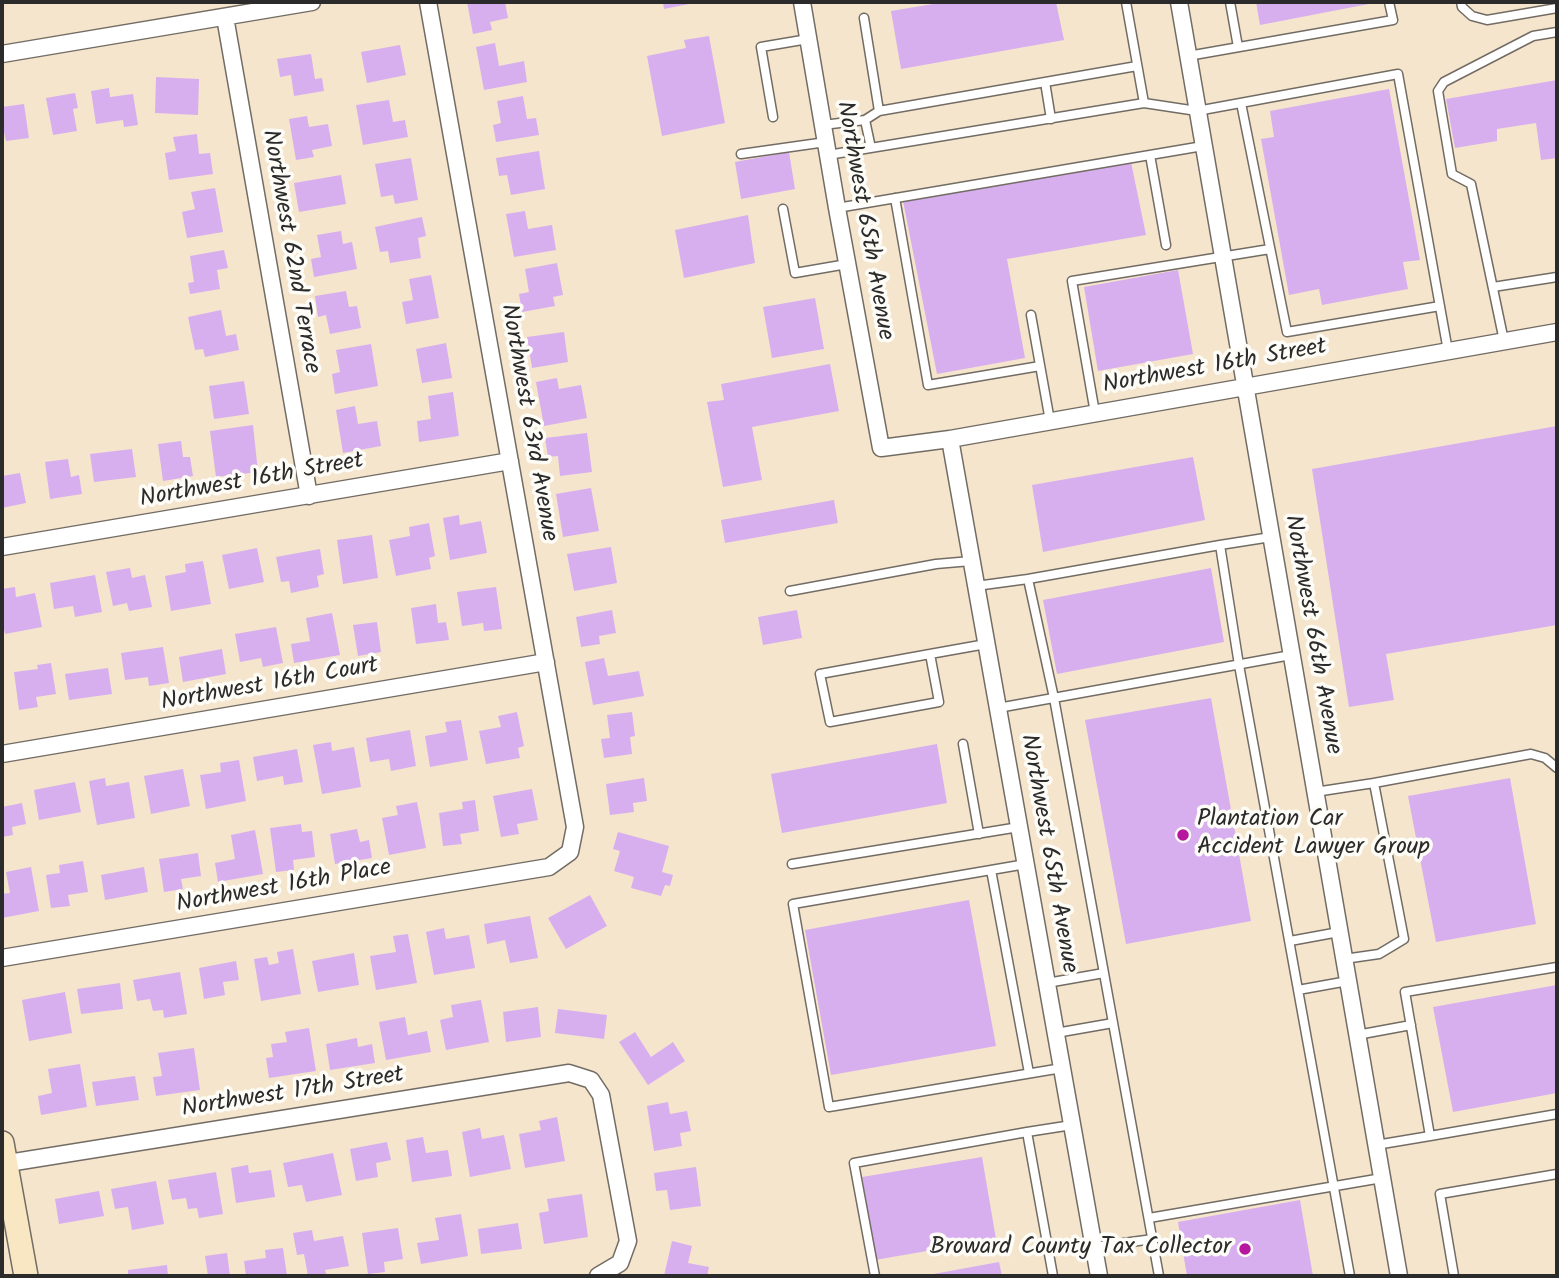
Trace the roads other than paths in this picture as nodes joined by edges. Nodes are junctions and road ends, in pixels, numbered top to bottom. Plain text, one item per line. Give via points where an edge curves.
1 (312, 2) edge
2 (428, 2) edge
3 (802, 2) edge
4 (1126, 2) edge
5 (1178, 2) edge
6 (1230, 2) edge
7 (1390, 2) edge
8 (1461, 2) edge
9 (1557, 8) edge
10 (225, 17) junction
11 (864, 18) dead end
12 (1557, 32) edge
13 (808, 38) junction
14 (1238, 47) junction
15 (2, 54) edge
16 (1188, 56) junction
17 (1137, 66) junction
18 (1045, 82) junction
19 (1144, 103) junction
20 (1241, 103) junction
21 (879, 111) junction
22 (1197, 111) junction
23 (773, 117) dead end
24 (1051, 119) junction
25 (865, 120) junction
26 (823, 125) junction
27 (1203, 146) junction
28 (871, 148) junction
29 (827, 149) junction
30 (741, 154) dead end
31 (1150, 155) junction
32 (895, 198) junction
33 (837, 208) junction
34 (783, 209) dead end
35 (1166, 246) dead end
36 (1270, 249) junction
37 (1222, 257) junction
38 (847, 264) junction
39 (1557, 277) edge
40 (1493, 287) junction
41 (1440, 306) junction
42 (1031, 315) dead end
43 (1557, 332) edge
44 (1504, 341) junction
45 (1448, 351) junction
46 (1040, 366) junction
47 (1244, 386) junction
48 (1095, 413) junction
49 (1050, 421) junction
50 (950, 439) junction
51 (881, 448) joint
52 (510, 461) junction
53 (309, 496) junction
54 (1271, 537) junction
55 (1220, 545) junction
56 (2, 547) edge
57 (971, 561) junction
58 (1028, 579) junction
59 (976, 586) junction
60 (790, 592) dead end
61 (986, 644) junction
62 (930, 654) junction
63 (1291, 655) junction
64 (546, 662) junction
65 (1239, 665) junction
66 (1054, 698) junction
67 (998, 708) junction
68 (963, 744) dead end
69 (2, 754) edge
70 (1557, 768) edge
71 (1374, 783) junction
72 (1315, 792) junction
73 (1019, 827) junction
74 (979, 834) junction
75 (570, 852) joint
76 (792, 864) dead end
77 (1026, 864) junction
78 (991, 870) junction
79 (1339, 932) junction
80 (1290, 941) junction
81 (2, 958) edge
82 (1344, 959) junction
83 (1557, 967) edge
84 (1104, 973) junction
85 (1348, 981) junction
86 (1047, 983) junction
87 (1298, 990) junction
88 (1113, 1023) junction
89 (1411, 1025) junction
90 (1056, 1033) junction
91 (1357, 1035) junction
92 (1062, 1068) junction
93 (1029, 1073) junction
94 (1557, 1114) edge
95 (1072, 1125) junction
96 (1027, 1132) junction
97 (1430, 1136) junction
98 (1376, 1145) junction
99 (3, 1157) edge
100 (1557, 1174) edge
101 (1382, 1178) junction
102 (1334, 1186) junction
103 (1149, 1218) junction
104 (1153, 1239) junction
105 (1094, 1247) junction
106 (26, 1276) edge
107 (598, 1276) edge
108 (875, 1276) edge
109 (1053, 1276) edge
110 (1099, 1276) edge
111 (1159, 1276) edge
112 (1350, 1276) edge
113 (1399, 1276) edge
114 (1454, 1276) edge

1 - 10 street
2 - 52 street, Northwest 63rd Avenue
3 - 13 street, Northwest 65th Avenue
4 - 17 lane
5 - 16 street, Northwest 66th Avenue
6 - 14 lane
7 - 14 lane via 1393,20
8 - 9 lane via 1472,16 1487,20
10 - 15 street
10 - 53 street, Northwest 62nd Terrace
11 - 21 lane
12 - 40 lane via 1533,36 1444,82 1438,91 1452,174 1471,184
13 - 23 lane via 761,47
13 - 26 street, Northwest 65th Avenue
14 - 16 lane
16 - 22 street, Northwest 66th Avenue
17 - 18 lane
17 - 19 lane
18 - 21 lane
18 - 24 lane
19 - 22 lane
19 - 24 lane
20 - 22 lane
20 - 36 lane
20 - 41 lane via 1398,74
21 - 25 lane
22 - 27 street, Northwest 66th Avenue
24 - 28 lane
25 - 26 lane
25 - 28 lane
26 - 29 street, Northwest 65th Avenue
27 - 31 lane
27 - 37 street, Northwest 66th Avenue
28 - 29 lane
29 - 30 lane
29 - 33 street, Northwest 65th Avenue
31 - 32 lane
31 - 35 lane
32 - 33 lane
32 - 46 lane via 928,385
33 - 38 street, Northwest 65th Avenue
34 - 38 lane via 795,273
36 - 37 lane
36 - 41 lane via 1287,332
37 - 47 street, Northwest 66th Avenue
37 - 48 lane via 1072,281
38 - 51 street, Northwest 65th Avenue
39 - 40 lane
40 - 44 lane
41 - 45 lane
42 - 46 lane
43 - 44 street, Northwest 16th Street
44 - 45 street, Northwest 16th Street
45 - 47 street, Northwest 16th Street
46 - 49 lane
47 - 48 street, Northwest 16th Street
47 - 54 street, Northwest 66th Avenue
48 - 49 street, Northwest 16th Street
49 - 50 street, Northwest 16th Street
50 - 51 street, Northwest 16th Street
50 - 57 street, Northwest 65th Avenue
52 - 53 street, Northwest 16th Street
52 - 64 street, Northwest 63rd Avenue
53 - 56 street, Northwest 16th Street
54 - 55 lane
54 - 63 street, Northwest 66th Avenue
55 - 58 lane
55 - 65 lane
57 - 59 street, Northwest 65th Avenue
57 - 60 lane
58 - 59 lane
58 - 66 lane
59 - 61 street, Northwest 65th Avenue
61 - 62 lane
61 - 67 street, Northwest 65th Avenue
62 - 62 lane via 820,674 830,722 939,702
63 - 65 lane
63 - 72 street, Northwest 66th Avenue
64 - 69 street, Northwest 16th Court
64 - 75 street, Northwest 63rd Avenue via 575,827
65 - 66 lane
65 - 80 lane
66 - 67 lane
66 - 84 lane
67 - 73 street, Northwest 65th Avenue
68 - 74 lane
70 - 71 lane via 1531,754
71 - 72 lane
71 - 82 lane via 1404,939 1379,954
72 - 79 street, Northwest 66th Avenue
73 - 74 lane
73 - 77 street, Northwest 65th Avenue
74 - 76 lane
75 - 81 street, Northwest 16th Place via 549,867
77 - 78 lane
77 - 86 street, Northwest 65th Avenue
78 - 93 lane
78 - 93 lane via 793,904 829,1108
79 - 80 lane
79 - 82 street, Northwest 66th Avenue
80 - 87 lane
82 - 85 street, Northwest 66th Avenue
83 - 89 lane via 1405,992
84 - 86 lane
84 - 88 lane
85 - 87 lane
85 - 91 street, Northwest 66th Avenue
86 - 90 street, Northwest 65th Avenue
87 - 102 lane
88 - 90 lane
88 - 103 lane
89 - 91 lane
89 - 97 lane
90 - 92 street, Northwest 65th Avenue
91 - 98 street, Northwest 66th Avenue
92 - 93 lane
92 - 95 street, Northwest 65th Avenue
94 - 97 lane
95 - 96 lane
95 - 105 street, Northwest 65th Avenue
96 - 108 lane via 854,1163
96 - 109 lane
97 - 98 lane
98 - 101 street, Northwest 66th Avenue
99 - 106 street
99 - 107 street, Northwest 17th Street via 569,1073 591,1080 601,1095 628,1241 620,1263
100 - 114 lane via 1440,1194
101 - 102 lane
101 - 113 street, Northwest 66th Avenue
102 - 103 lane
102 - 112 lane
103 - 104 lane
104 - 105 lane
104 - 111 lane
105 - 110 street, Northwest 65th Avenue

